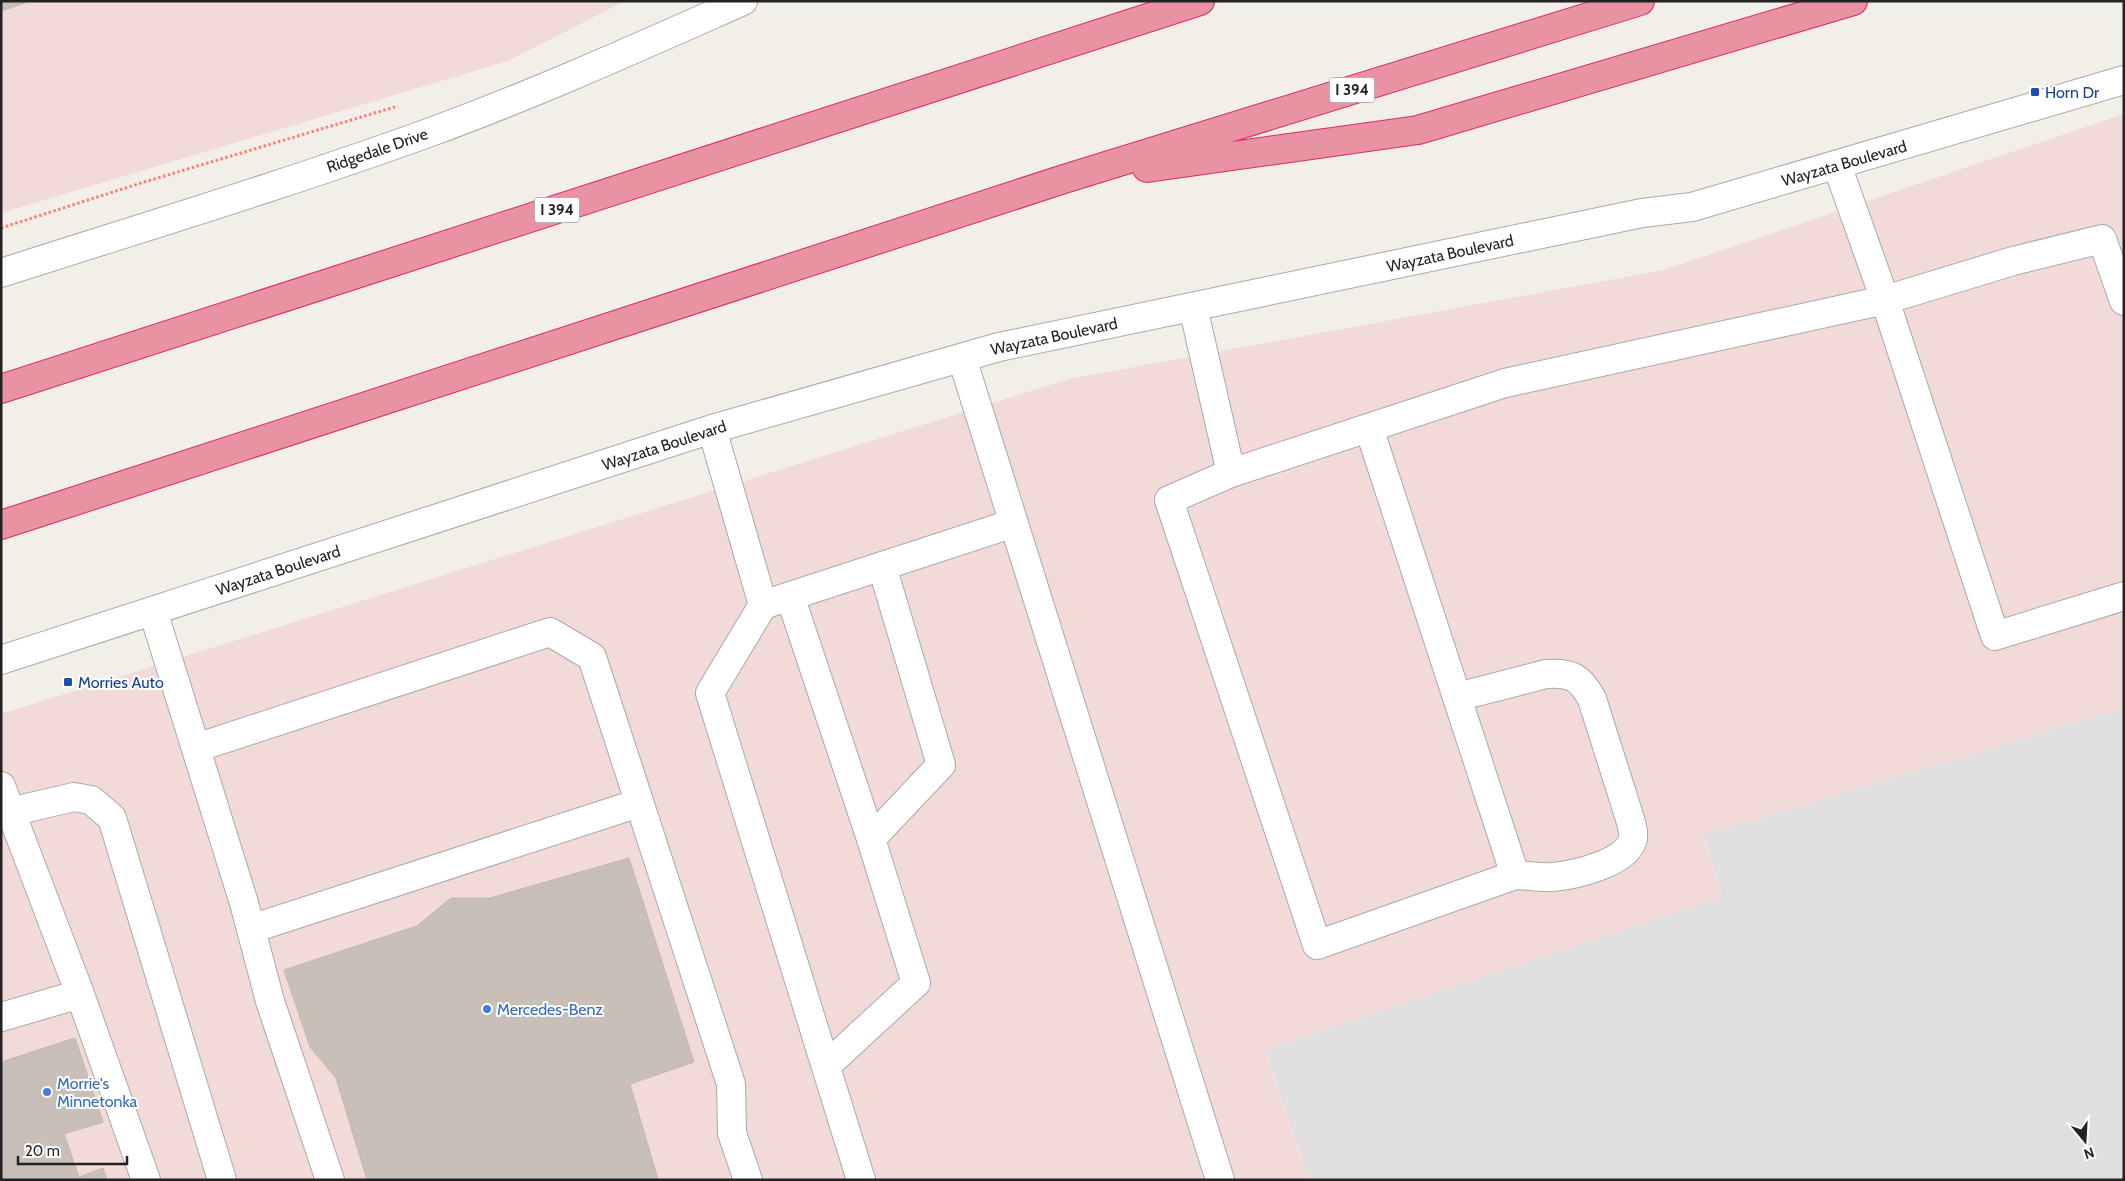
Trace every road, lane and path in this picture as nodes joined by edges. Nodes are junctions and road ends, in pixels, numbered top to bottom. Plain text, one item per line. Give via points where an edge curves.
1 (743, 1) edge
2 (1200, 1) edge
3 (1640, 1) edge
4 (1853, 1) edge
5 (2124, 80) edge
6 (405, 104) dead end
7 (1837, 165) junction
8 (1064, 179) junction
9 (1, 228) edge
10 (1, 273) edge
11 (1885, 300) junction
12 (2124, 301) edge
13 (1193, 307) junction
14 (962, 358) junction
15 (1, 389) edge
16 (1369, 428) junction
17 (712, 429) junction
18 (1231, 473) junction
19 (1014, 523) junction
20 (1, 525) edge
21 (882, 566) junction
22 (790, 596) junction
23 (2124, 596) edge
24 (763, 605) junction
25 (153, 611) junction
26 (1, 660) edge
27 (1457, 697) junction
28 (196, 748) junction
29 (639, 803) junction
30 (4, 804) edge
31 (871, 838) junction
32 (1515, 875) junction
33 (251, 929) junction
34 (80, 994) junction
35 (1, 1017) edge
36 (826, 1066) junction
37 (146, 1180) edge
38 (222, 1180) edge
39 (330, 1180) edge
40 (748, 1180) edge
41 (861, 1180) edge
42 (1220, 1180) edge

1 - 10 street, Ridgedale Drive via 560,81 420,135
2 - 15 highway, I 394
3 - 8 highway, I 394
4 - 8 highway via 1418,130
5 - 7 street, Wayzata Boulevard
6 - 9 path
7 - 11 street
7 - 13 street, Wayzata Boulevard via 1692,207 1642,213
8 - 20 highway, I 394
11 - 12 street via 2014,261 2102,239
11 - 16 street via 1505,383
11 - 23 street via 1995,636
13 - 14 street, Wayzata Boulevard via 999,347
13 - 18 street
14 - 17 street, Wayzata Boulevard
14 - 19 street
16 - 18 street
16 - 27 street
17 - 24 street
17 - 25 street, Wayzata Boulevard
18 - 32 street via 1169,500 1317,944
19 - 21 street
19 - 42 street
21 - 22 street
21 - 31 street via 941,765
22 - 24 street
22 - 31 street
24 - 36 street via 710,693
25 - 26 street, Wayzata Boulevard
25 - 28 street
27 - 32 street
27 - 32 street via 1560,673 1573,676 1584,685 1592,699 1631,822 1633,838 1627,850 1612,862 1553,877
28 - 29 street via 550,632 592,658
28 - 33 street
29 - 33 street
29 - 40 street via 731,1084 732,1133
30 - 34 street
30 - 38 street via 74,797 91,800 112,818
31 - 36 street via 916,983
33 - 39 street via 270,1001
34 - 35 street
34 - 37 street
36 - 41 street

